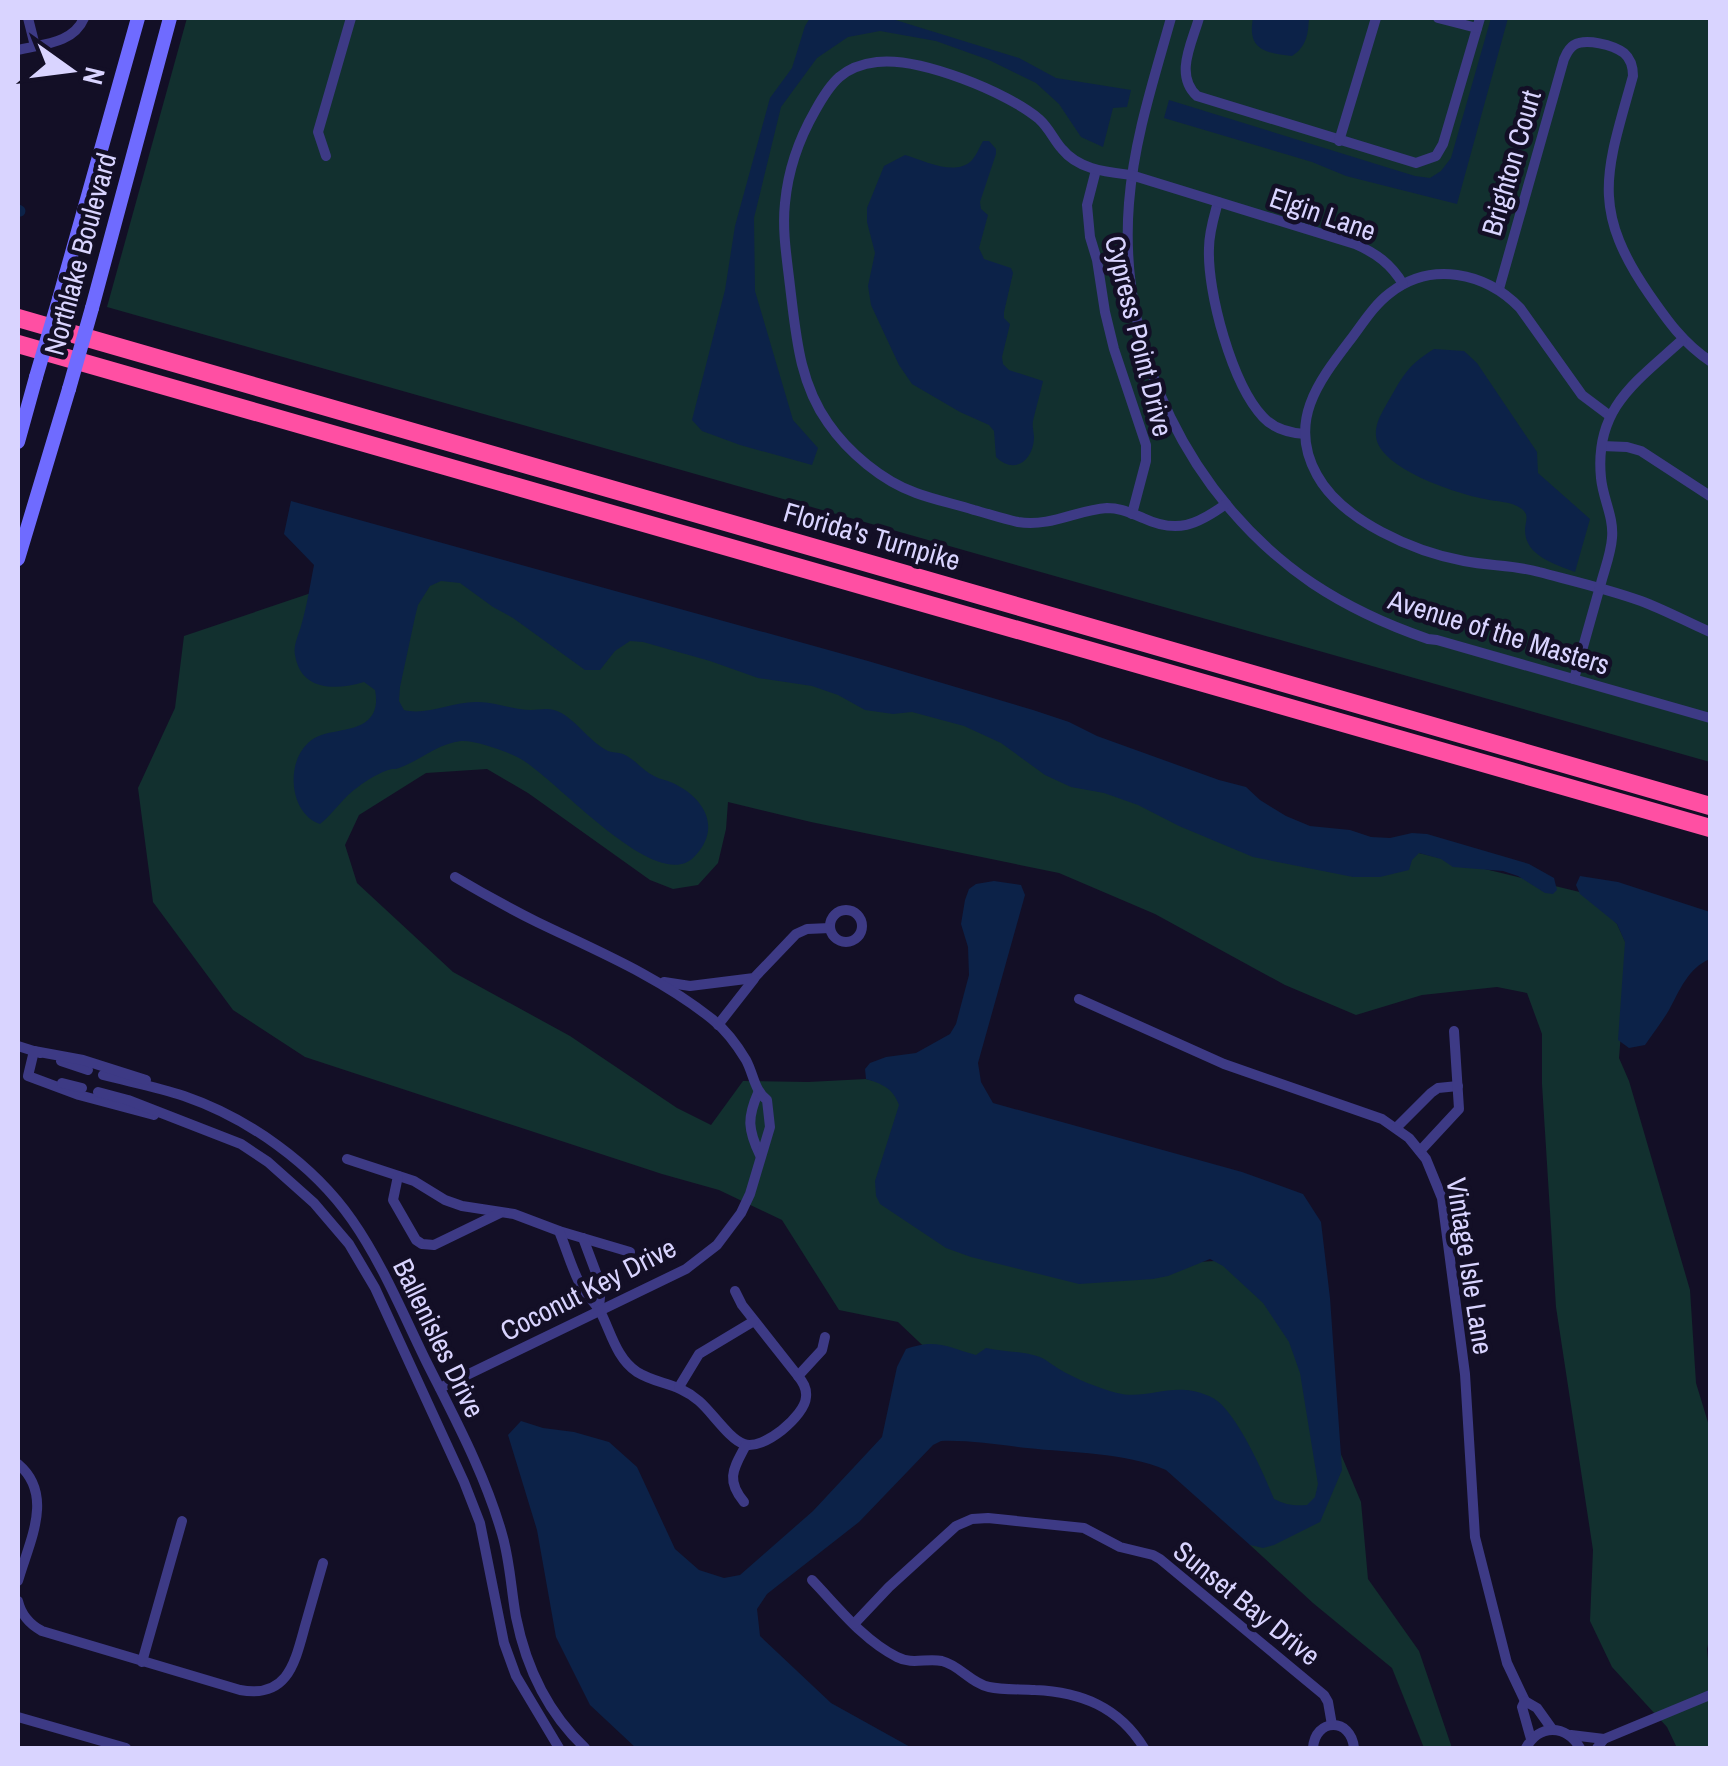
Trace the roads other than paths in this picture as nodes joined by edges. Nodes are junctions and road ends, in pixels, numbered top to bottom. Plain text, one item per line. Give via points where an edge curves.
1 (28, 18) edge
2 (84, 18) edge
3 (138, 18) edge
4 (170, 18) edge
5 (351, 18) edge
6 (1172, 18) edge
7 (1199, 18) edge
8 (1376, 18) edge
9 (1438, 18) edge
10 (1478, 23) edge
11 (35, 46) junction
12 (18, 50) edge
13 (1340, 141) junction
14 (326, 156) dead end
15 (1096, 170) junction
16 (1131, 175) junction
17 (1218, 202) junction
18 (1403, 284) junction
19 (1499, 289) junction
20 (18, 318) edge
21 (1682, 340) junction
22 (18, 344) edge
23 (1710, 361) edge
24 (1610, 416) junction
25 (1305, 434) junction
26 (18, 442) edge
27 (1602, 446) junction
28 (1710, 496) edge
29 (1226, 504) junction
30 (1132, 514) junction
31 (18, 559) edge
32 (1600, 589) junction
33 (1710, 632) edge
34 (1574, 679) junction
35 (1710, 718) edge
36 (1710, 806) edge
37 (1710, 828) edge
38 (455, 878) dead end
39 (830, 928) dead end
40 (754, 978) junction
41 (653, 979) junction
42 (1078, 999) dead end
43 (718, 1025) junction
44 (1454, 1031) dead end
45 (18, 1046) edge
46 (34, 1051) junction
47 (88, 1070) dead end
48 (23, 1074) edge
49 (103, 1074) dead end
50 (133, 1083) junction
51 (1458, 1086) junction
52 (82, 1088) dead end
53 (98, 1092) dead end
54 (758, 1093) junction
55 (186, 1097) junction
56 (128, 1100) junction
57 (184, 1121) junction
58 (1396, 1128) junction
59 (1420, 1151) junction
60 (760, 1154) junction
61 (348, 1160) dead end
62 (398, 1176) junction
63 (502, 1213) junction
64 (560, 1231) junction
65 (583, 1238) junction
66 (630, 1252) dead end
67 (736, 1290) dead end
68 (599, 1309) junction
69 (754, 1320) junction
70 (825, 1337) dead end
71 (798, 1376) junction
72 (679, 1387) junction
73 (440, 1388) junction
74 (746, 1445) junction
75 (18, 1464) edge
76 (744, 1502) dead end
77 (182, 1521) dead end
78 (323, 1563) dead end
79 (812, 1580) dead end
80 (18, 1581) edge
81 (18, 1600) edge
82 (854, 1624) junction
83 (142, 1662) junction
84 (1710, 1695) edge
85 (1525, 1701) junction
86 (18, 1716) edge
87 (1332, 1725) junction
88 (1552, 1729) junction
89 (1570, 1735) junction
90 (1528, 1744) edge
91 (1600, 1744) edge
92 (126, 1748) edge
93 (559, 1748) edge
94 (585, 1748) edge
95 (1144, 1748) edge
96 (1312, 1748) edge
97 (1354, 1748) edge
98 (1580, 1748) edge

1 - 11 street
2 - 11 street via 73,34
3 - 26 main road, Northlake Boulevard, bridge
4 - 31 main road, Northlake Boulevard, bridge
5 - 14 street via 318,132
6 - 16 street, Avenue of the Masters
7 - 13 street via 1184,74 1197,96
8 - 13 street
9 - 10 street
10 - 13 street via 1436,156 1416,164
11 - 12 street
15 - 16 street
15 - 30 street, Cypress Point Drive via 1087,206 1090,237 1114,349 1146,445
15 - 30 street via 1065,153 1037,118 991,91 912,65 869,64 830,84 809,122 791,169 784,229 799,355 810,391 828,424 867,464 914,492 1019,522 1108,508
16 - 17 street, Elgin Lane
16 - 29 street, Avenue of the Masters via 1129,271 1149,366 1168,414
17 - 18 street, Elgin Lane via 1371,251
17 - 25 street via 1208,253 1232,358 1264,418
18 - 19 street via 1456,274
18 - 25 street via 1376,305 1322,376
19 - 21 street, Brighton Court via 1564,59 1581,42 1602,46 1623,52 1633,68 1609,168 1616,236
19 - 24 street via 1582,395
20 - 36 highway, Florida's Turnpike
21 - 23 street
21 - 24 street
22 - 37 highway, Florida's Turnpike
24 - 27 street
25 - 32 street via 1326,490 1383,532 1460,561 1528,569
27 - 28 street via 1642,451
27 - 32 street via 1601,482 1613,536
29 - 30 street via 1177,527
29 - 34 street, Avenue of the Masters via 1284,562 1368,616
32 - 33 street
32 - 34 street
34 - 35 street, Avenue of the Masters
38 - 41 street, Coconut Key Drive
39 - 40 street via 796,934
40 - 41 street via 690,986
40 - 43 street
41 - 43 street, Coconut Key Drive
42 - 58 street, Vintage Isle Lane via 1224,1064
43 - 54 street, Coconut Key Drive via 745,1058
44 - 51 street
45 - 46 street
46 - 47 street
46 - 48 street
46 - 55 street via 84,1060
48 - 52 street
48 - 57 street via 79,1096
49 - 50 street, Ballenisles Drive
50 - 55 street, Ballenisles Drive
50 - 56 street
51 - 58 street via 1431,1092
51 - 59 street via 1459,1109
53 - 56 street, Ballenisles Drive
54 - 60 street, Coconut Key Drive via 750,1111
54 - 60 street, Coconut Key Drive via 767,1100 770,1126
55 - 73 street, Ballenisles Drive via 264,1136 316,1178 352,1219
56 - 57 street, Ballenisles Drive
57 - 93 street, Ballenisles Drive via 268,1162 314,1203 376,1288 480,1523 516,1676
58 - 59 street, Vintage Isle Lane
59 - 85 street, Vintage Isle Lane via 1442,1198 1466,1374 1475,1537 1507,1663
60 - 68 street, Coconut Key Drive via 742,1213 718,1245 686,1269
61 - 62 street
62 - 63 street via 445,1200
62 - 63 street via 393,1200 422,1244 434,1245
63 - 64 street
64 - 65 street
64 - 68 street via 580,1285
65 - 66 street
65 - 68 street via 602,1286
67 - 69 street
68 - 72 street via 628,1366
68 - 73 street, Coconut Key Drive
69 - 71 street
69 - 72 street via 699,1354
70 - 71 street
71 - 74 street via 806,1397 800,1411 763,1444
72 - 74 street
73 - 94 street, Ballenisles Drive via 490,1495 538,1684
74 - 76 street via 732,1479
75 - 80 street via 38,1498
77 - 83 street
78 - 83 street via 294,1664 273,1687 240,1690
79 - 82 street
81 - 83 street via 42,1631
82 - 87 street, Sunset Bay Drive via 963,1522 988,1518 1084,1528 1160,1559 1324,1695
82 - 95 street via 901,1659 943,1661 990,1688 1084,1698 1126,1724
84 - 91 street
85 - 88 street, Vintage Isle Lane
85 - 90 street, Vintage Isle Lane
86 - 92 street
87 - 96 street via 1316,1734
87 - 97 street, Sunset Bay Drive via 1348,1731
88 - 89 street
88 - 90 street
89 - 91 street
89 - 98 street

